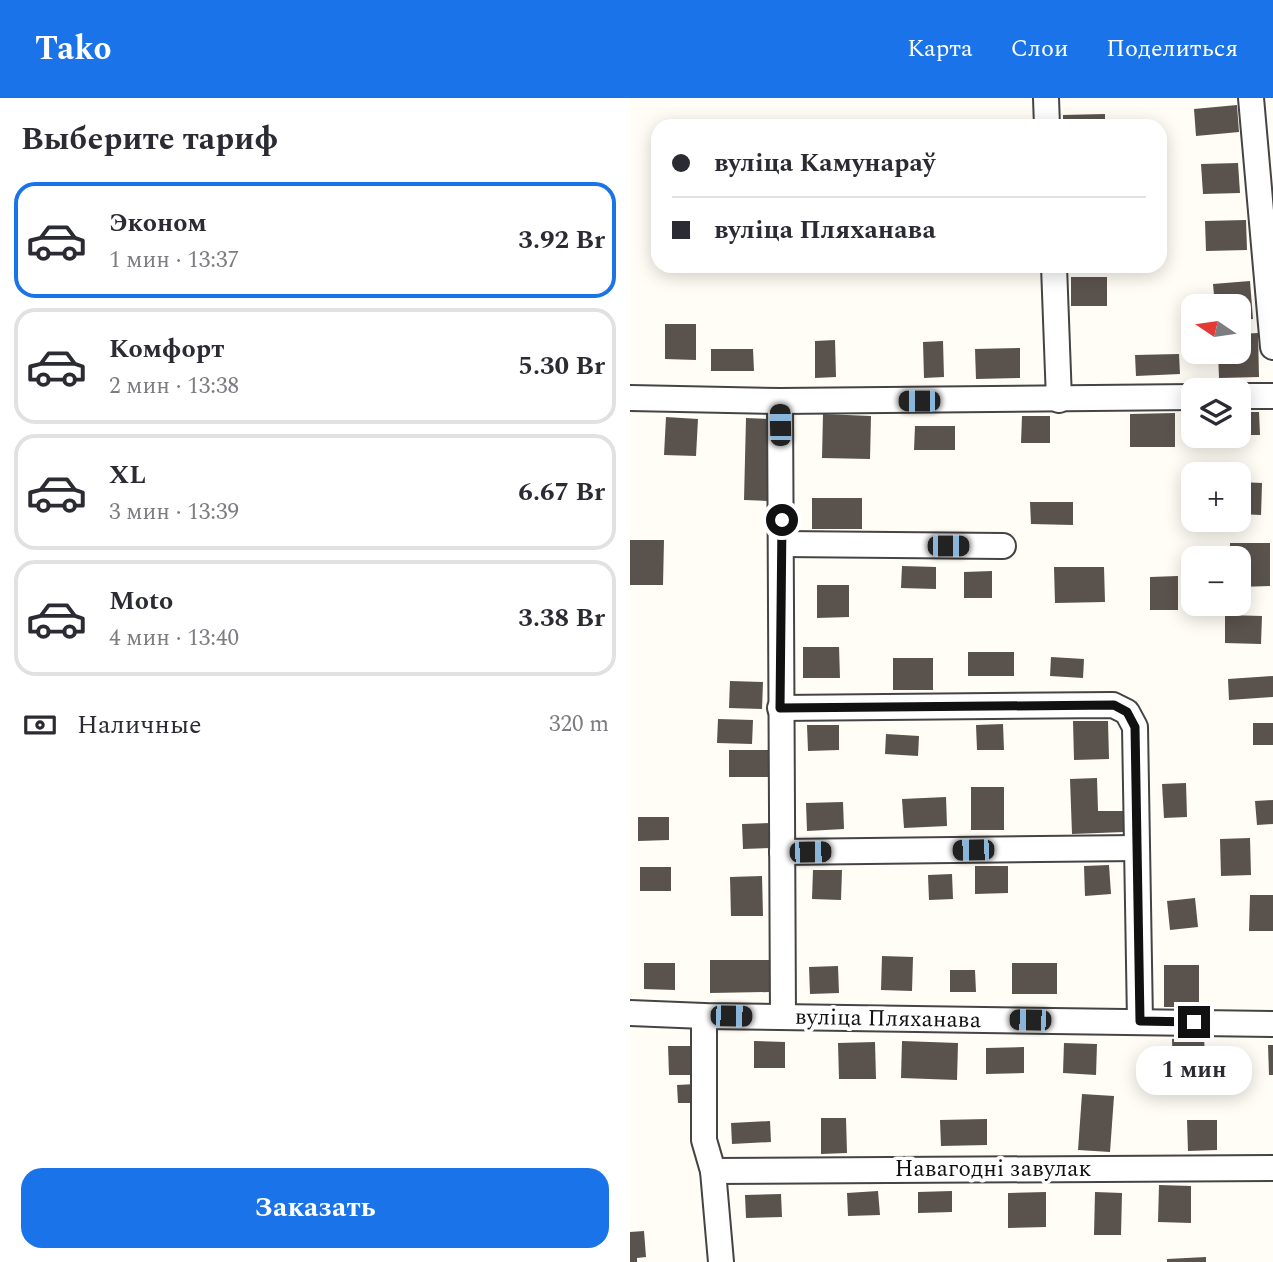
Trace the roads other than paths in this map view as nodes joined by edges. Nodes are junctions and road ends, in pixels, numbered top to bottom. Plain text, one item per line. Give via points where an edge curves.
1 (1046, 98) edge
2 (1251, 98) edge
3 (1047, 119) edge
4 (1054, 273) edge
5 (1273, 347) edge
6 (1251, 396) edge
7 (1273, 396) edge
8 (1181, 397) edge
9 (630, 398) edge
10 (1059, 400) junction
11 (780, 401) junction
12 (782, 544) junction
13 (1003, 546) dead end
14 (780, 708) junction
15 (1137, 848) junction
16 (782, 852) junction
17 (630, 1013) edge
18 (704, 1016) junction
19 (783, 1017) junction
20 (1140, 1021) junction
21 (1273, 1024) edge
22 (1273, 1168) edge
23 (713, 1171) junction
24 (722, 1262) edge

1 - 3 street
2 - 5 street
4 - 10 street
6 - 7 street
8 - 10 street
9 - 11 street
10 - 11 street
11 - 12 street
12 - 13 street
12 - 14 street
14 - 15 street via 1114,705 1127,712 1135,727
14 - 16 street
15 - 16 street
15 - 20 street
16 - 19 street
17 - 18 street, вуліца Пляханава
18 - 19 street, вуліца Пляханава
18 - 23 street via 704,1140
19 - 20 street, вуліца Пляханава
20 - 21 street, вуліца Пляханава
22 - 23 street, Навагодні завулак
23 - 24 street

